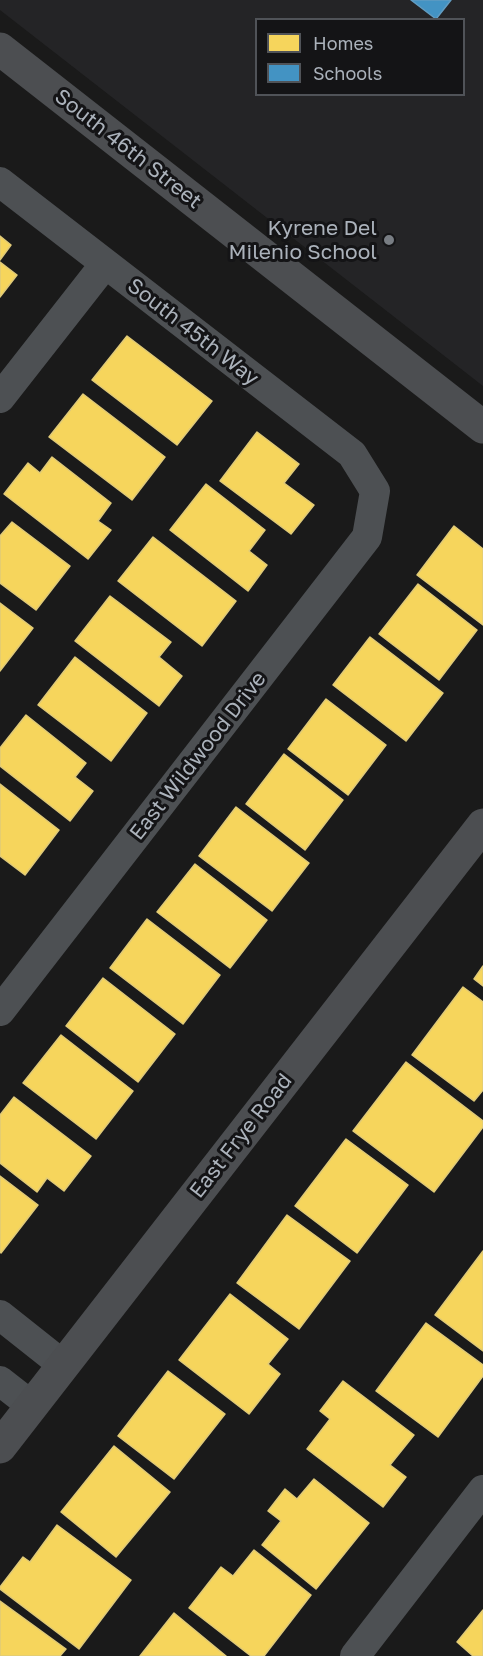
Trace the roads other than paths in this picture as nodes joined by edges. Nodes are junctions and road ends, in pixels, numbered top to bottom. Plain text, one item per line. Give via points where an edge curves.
1 (0, 49) edge
2 (0, 182) edge
3 (105, 264) junction
4 (0, 398) edge
5 (483, 427) edge
6 (375, 491) joint
7 (483, 825) edge
8 (0, 1011) edge
9 (0, 1315) edge
10 (63, 1365) junction
11 (0, 1381) edge
12 (32, 1406) junction
13 (0, 1447) edge
14 (483, 1490) edge
15 (355, 1656) edge

1 - 5 street, South 46th Street
2 - 3 street, South 45th Way
3 - 4 street
3 - 6 street, South 45th Way via 352,454
6 - 8 street, East Wildwood Drive via 367,537
7 - 10 street, East Frye Road
9 - 10 street
10 - 12 street, East Frye Road
11 - 12 street
12 - 13 street, East Frye Road
14 - 15 street

